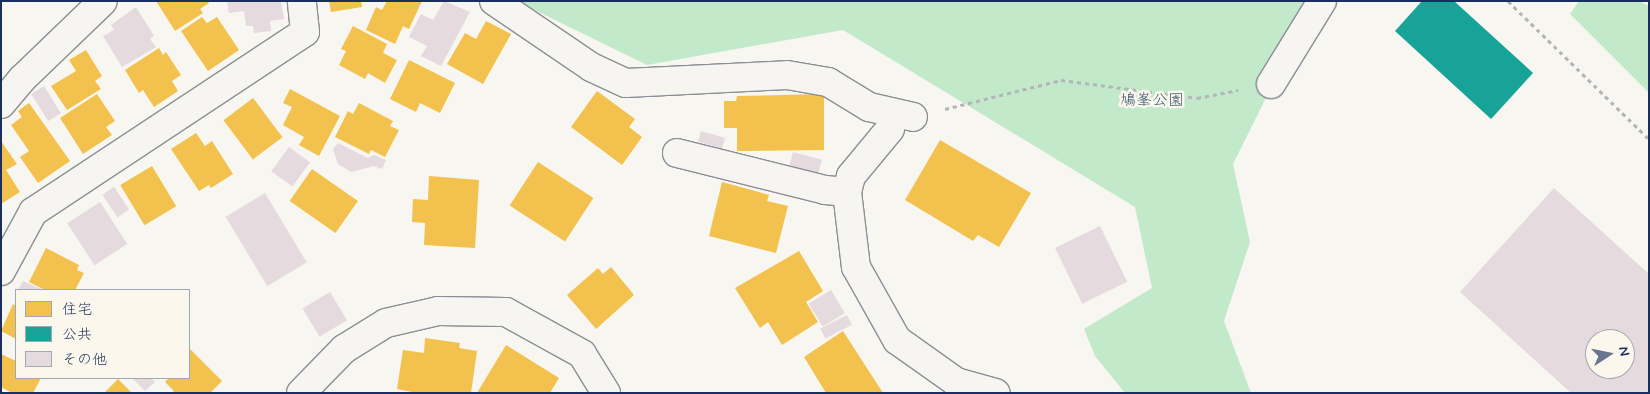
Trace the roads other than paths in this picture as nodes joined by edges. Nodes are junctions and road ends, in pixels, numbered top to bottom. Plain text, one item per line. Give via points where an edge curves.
1 (104, 1) edge
2 (302, 1) edge
3 (494, 1) edge
4 (1322, 1) edge
5 (1271, 84) road end
6 (1, 104) edge
7 (677, 153) dead end
8 (847, 192) junction
9 (1, 271) edge
10 (301, 393) edge
11 (606, 393) edge
12 (996, 393) edge

1 - 6 street via 22,79
2 - 9 street via 305,32 33,212
3 - 8 street via 592,67 626,83 787,75 828,82 901,123 851,176
4 - 5 street
7 - 8 street via 825,190
8 - 12 street via 856,267 897,340 956,382
10 - 11 street via 344,350 386,323 438,311 506,312 582,354

